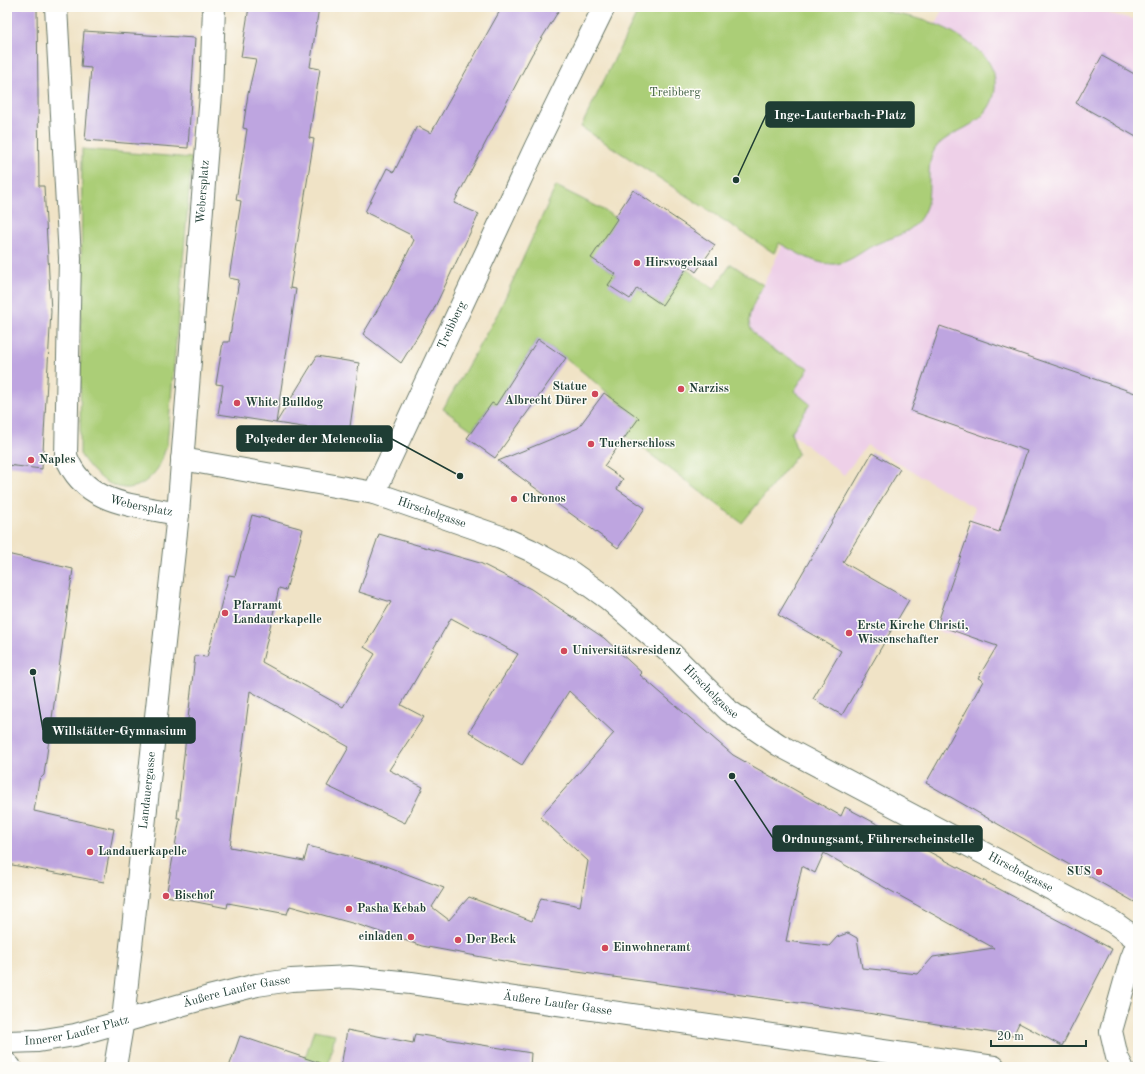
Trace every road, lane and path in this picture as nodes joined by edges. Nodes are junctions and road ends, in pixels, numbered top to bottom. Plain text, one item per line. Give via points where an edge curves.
1 (56, 7) edge
2 (214, 7) edge
3 (604, 7) edge
4 (182, 459) junction
5 (374, 493) junction
6 (178, 514) junction
7 (1138, 941) edge
8 (123, 1020) junction
9 (7, 1042) edge
10 (7, 1064) edge
11 (10, 1067) edge
12 (115, 1067) edge
13 (994, 1067) edge
14 (1122, 1067) edge

1 - 6 street, Webersplatz via 70,258 66,456 76,477 94,492 119,502
2 - 4 street, Webersplatz via 211,94
3 - 5 street, Treibberg via 536,146
4 - 5 street, Hirschelgasse
4 - 6 street, Webersplatz
5 - 7 street, Hirschelgasse via 501,537 566,570 634,620 729,711 779,746 1092,910
6 - 8 street, Landauergasse
7 - 14 street via 1111,1031
8 - 9 street, Innerer Laufer Platz via 56,1039
8 - 12 street, Innerer Laufer Platz
8 - 13 street, Äußere Laufer Gasse via 257,985 291,980 350,978 411,983
10 - 11 street, Innerer Laufer Platz

